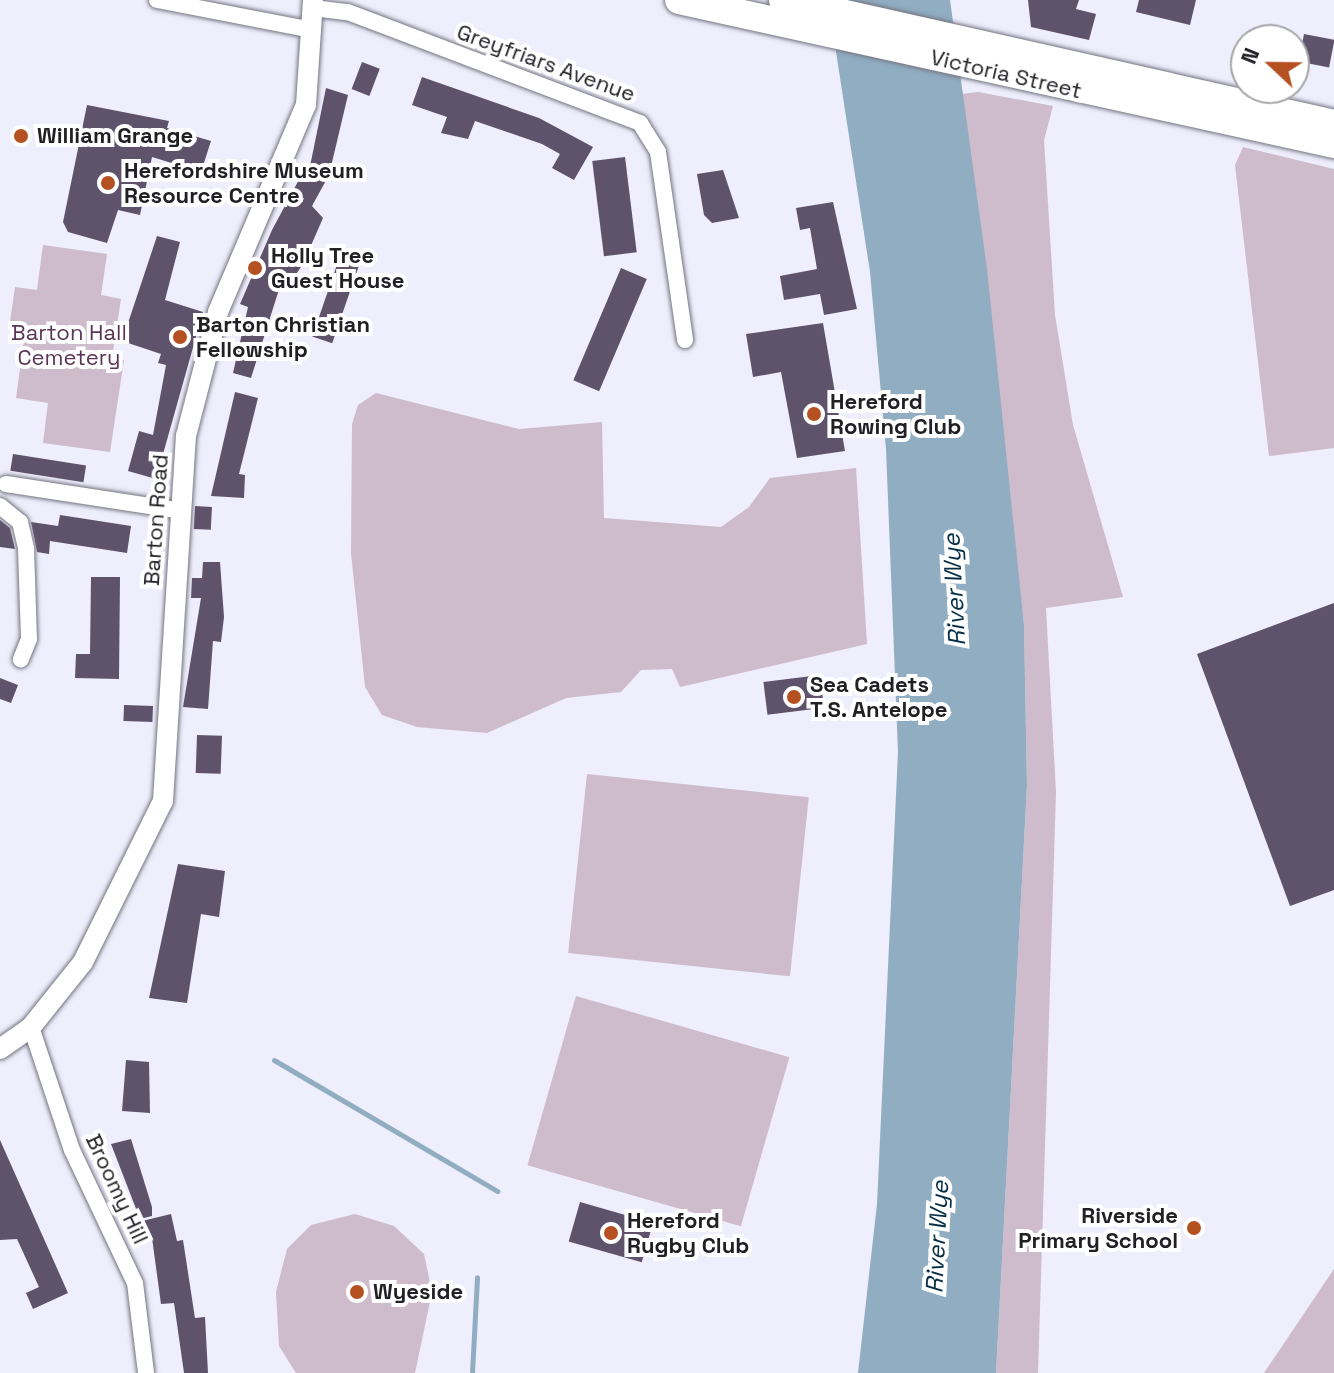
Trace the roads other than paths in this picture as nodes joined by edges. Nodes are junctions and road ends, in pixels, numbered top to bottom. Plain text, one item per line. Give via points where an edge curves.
1 (157, 0) edge
2 (679, 0) edge
3 (783, 0) edge
4 (313, 4) edge
5 (313, 30) junction
6 (1334, 124) edge
7 (1334, 144) edge
8 (685, 340) dead end
9 (6, 484) dead end
10 (0, 506) edge
11 (176, 510) junction
12 (21, 659) dead end
13 (31, 1027) junction
14 (0, 1049) edge
15 (146, 1373) edge

1 - 5 street
2 - 7 highway, Victoria Street
3 - 6 highway, Victoria Street
4 - 5 street, Barton Road
4 - 8 street, Greyfriars Avenue via 348,12 640,123 658,152
5 - 11 street, Barton Road via 306,105 202,365
9 - 11 street
10 - 12 street via 20,522 26,549 29,639
11 - 13 street, Barton Road via 163,801 83,962
13 - 14 street, Barton Road
13 - 15 street, Broomy Hill via 72,1150 135,1283

